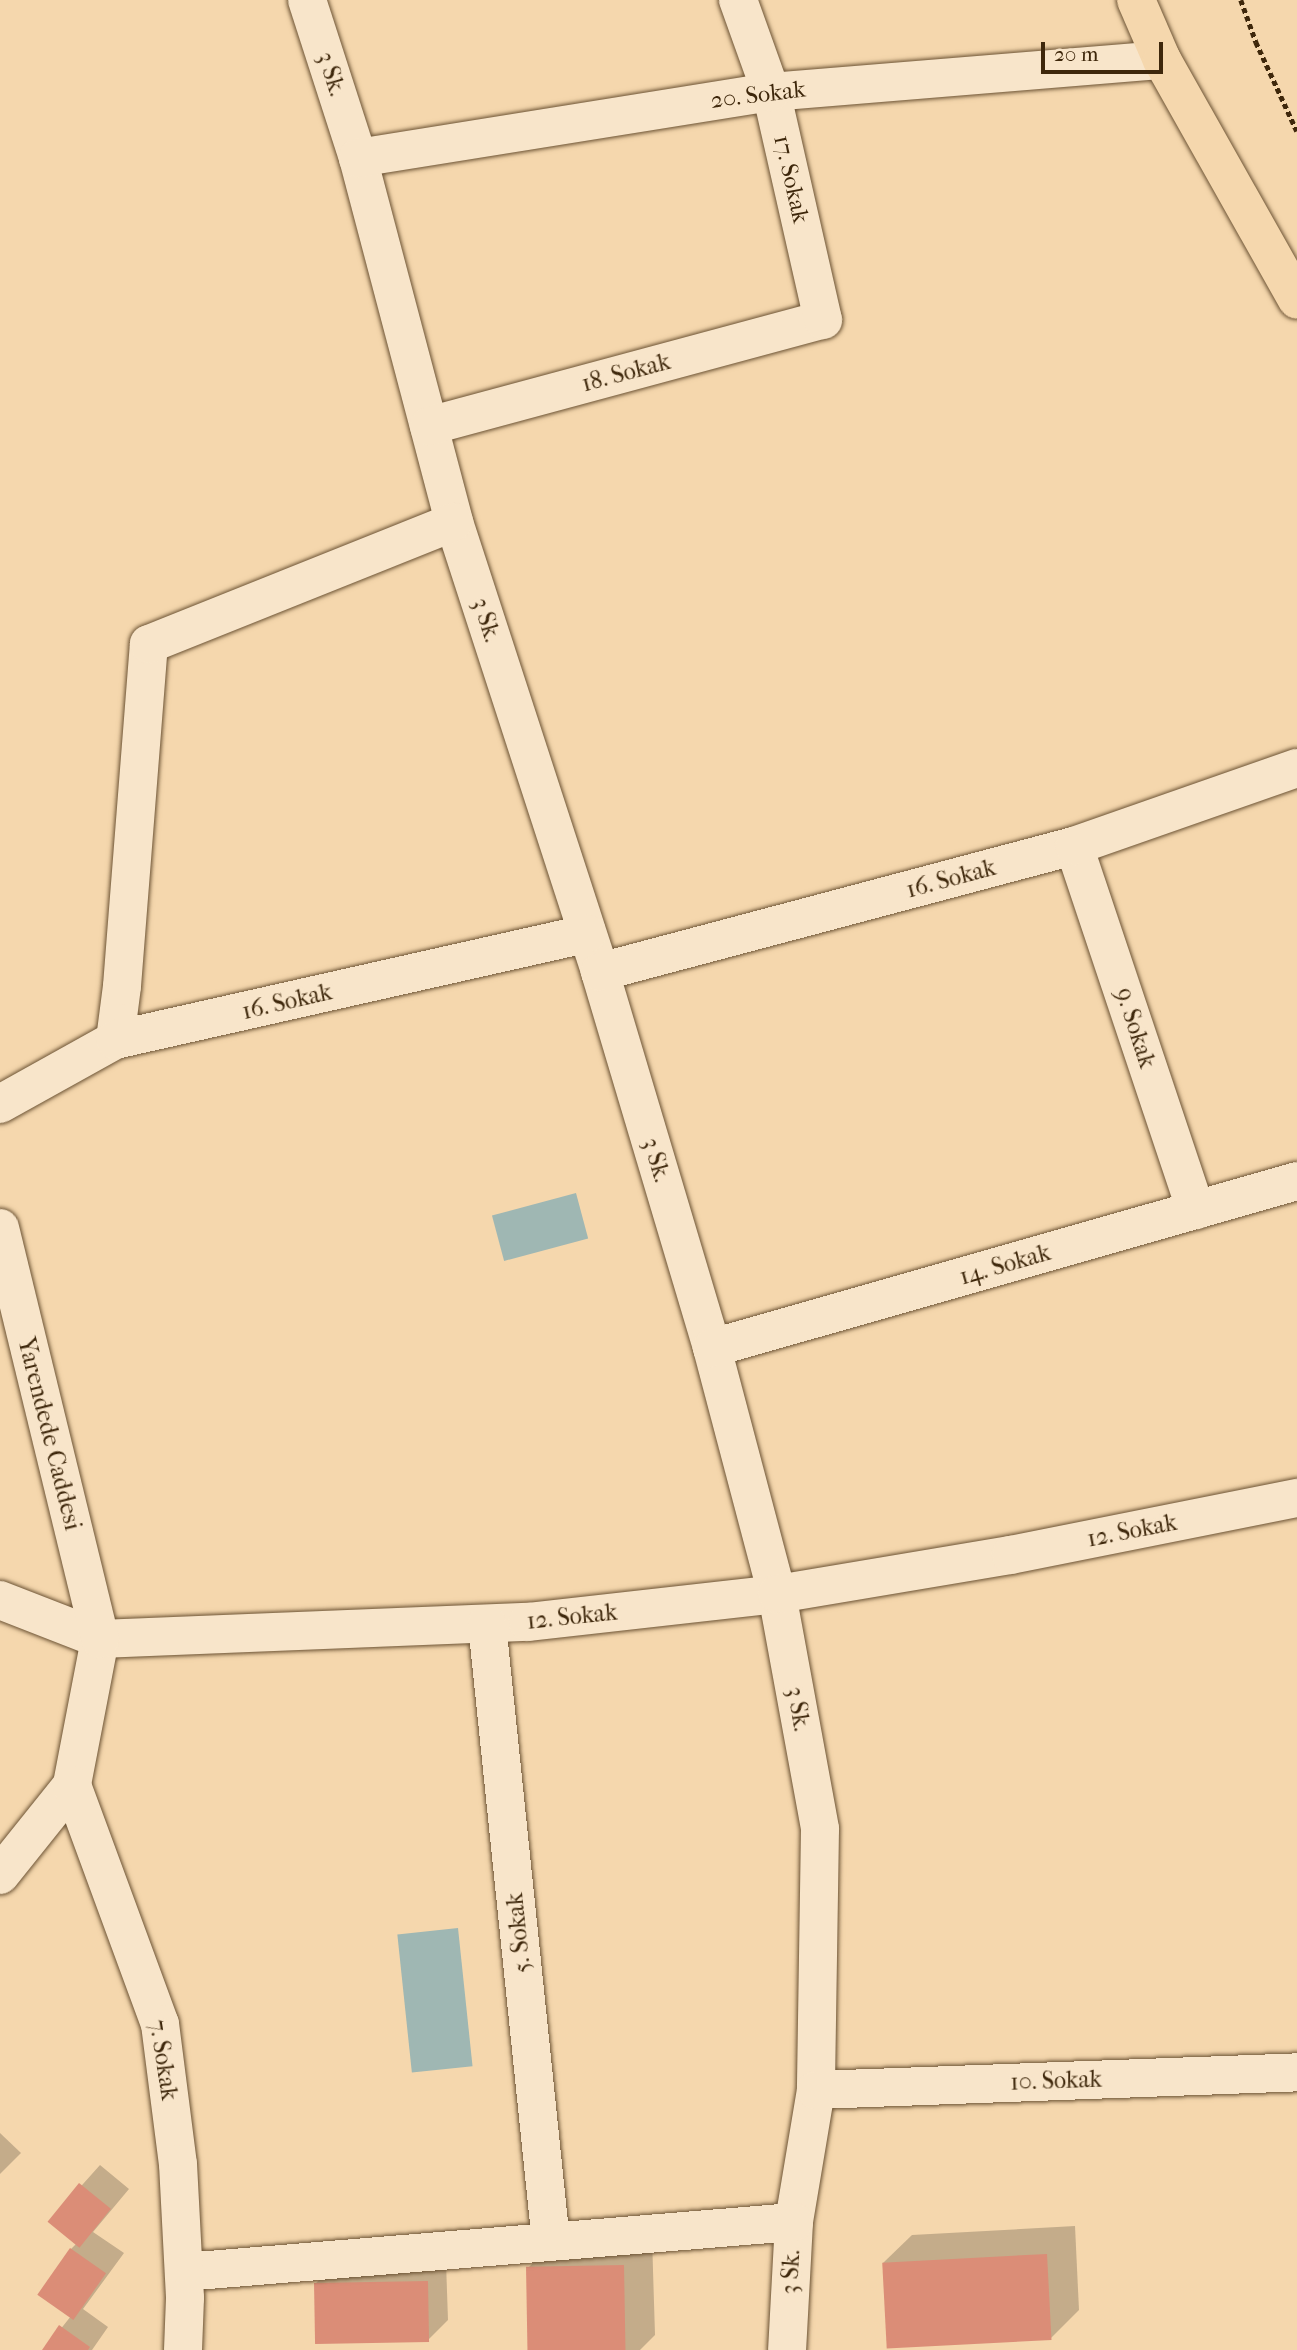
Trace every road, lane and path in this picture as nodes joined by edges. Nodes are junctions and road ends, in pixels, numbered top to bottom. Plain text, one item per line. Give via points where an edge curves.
1 (307, 0) edge
2 (737, 0) edge
3 (1136, 0) edge
4 (1241, 0) edge
5 (1162, 60) junction
6 (771, 92) junction
7 (1297, 131) edge
8 (358, 158) junction
9 (1297, 300) edge
10 (823, 320) joint
11 (429, 426) junction
12 (454, 522) junction
13 (1297, 768) edge
14 (1074, 846) junction
15 (587, 934) junction
16 (600, 972) junction
17 (115, 1040) junction
18 (0, 1104) edge
19 (1297, 1181) edge
20 (1196, 1210) junction
21 (0, 1228) edge
22 (712, 1348) junction
23 (1297, 1498) edge
24 (777, 1594) junction
25 (0, 1600) edge
26 (487, 1624) junction
27 (100, 1639) junction
28 (72, 1785) junction
29 (0, 1875) edge
30 (1297, 2072) edge
31 (816, 2090) junction
32 (794, 2221) junction
33 (551, 2242) junction
34 (184, 2272) junction
35 (183, 2350) edge
36 (787, 2350) edge

1 - 8 street, 3 Sk.
2 - 6 street, 17. Sokak
3 - 5 main road
4 - 7 path
5 - 6 street, 20. Sokak
5 - 9 main road
6 - 8 street, 20. Sokak
6 - 10 street, 17. Sokak
8 - 11 street, 3 Sk.
10 - 11 street, 18. Sokak
11 - 12 street, 3 Sk.
12 - 15 street, 3 Sk.
12 - 17 street via 149,644
13 - 14 street, 16. Sokak
14 - 16 street, 16. Sokak
14 - 20 street, 9. Sokak
15 - 16 street, 3 Sk.
15 - 17 street, 16. Sokak
16 - 22 street, 3 Sk.
17 - 18 street, 16. Sokak
19 - 20 street, 14. Sokak
20 - 22 street, 14. Sokak
21 - 27 street, Yarendede Caddesi
22 - 24 street, 3 Sk.
23 - 24 street, 12. Sokak via 1011,1555
24 - 26 street, 12. Sokak
24 - 31 street, 3 Sk. via 820,1829
25 - 27 street
26 - 27 street, 12. Sokak
26 - 33 street, 5. Sokak
27 - 28 street
28 - 29 street
28 - 34 street, 7. Sokak via 160,2024 178,2164
30 - 31 street, 10. Sokak
31 - 32 street, 3 Sk.
32 - 33 street
32 - 36 street, 3 Sk.
33 - 34 street
34 - 35 street, 7. Sokak

